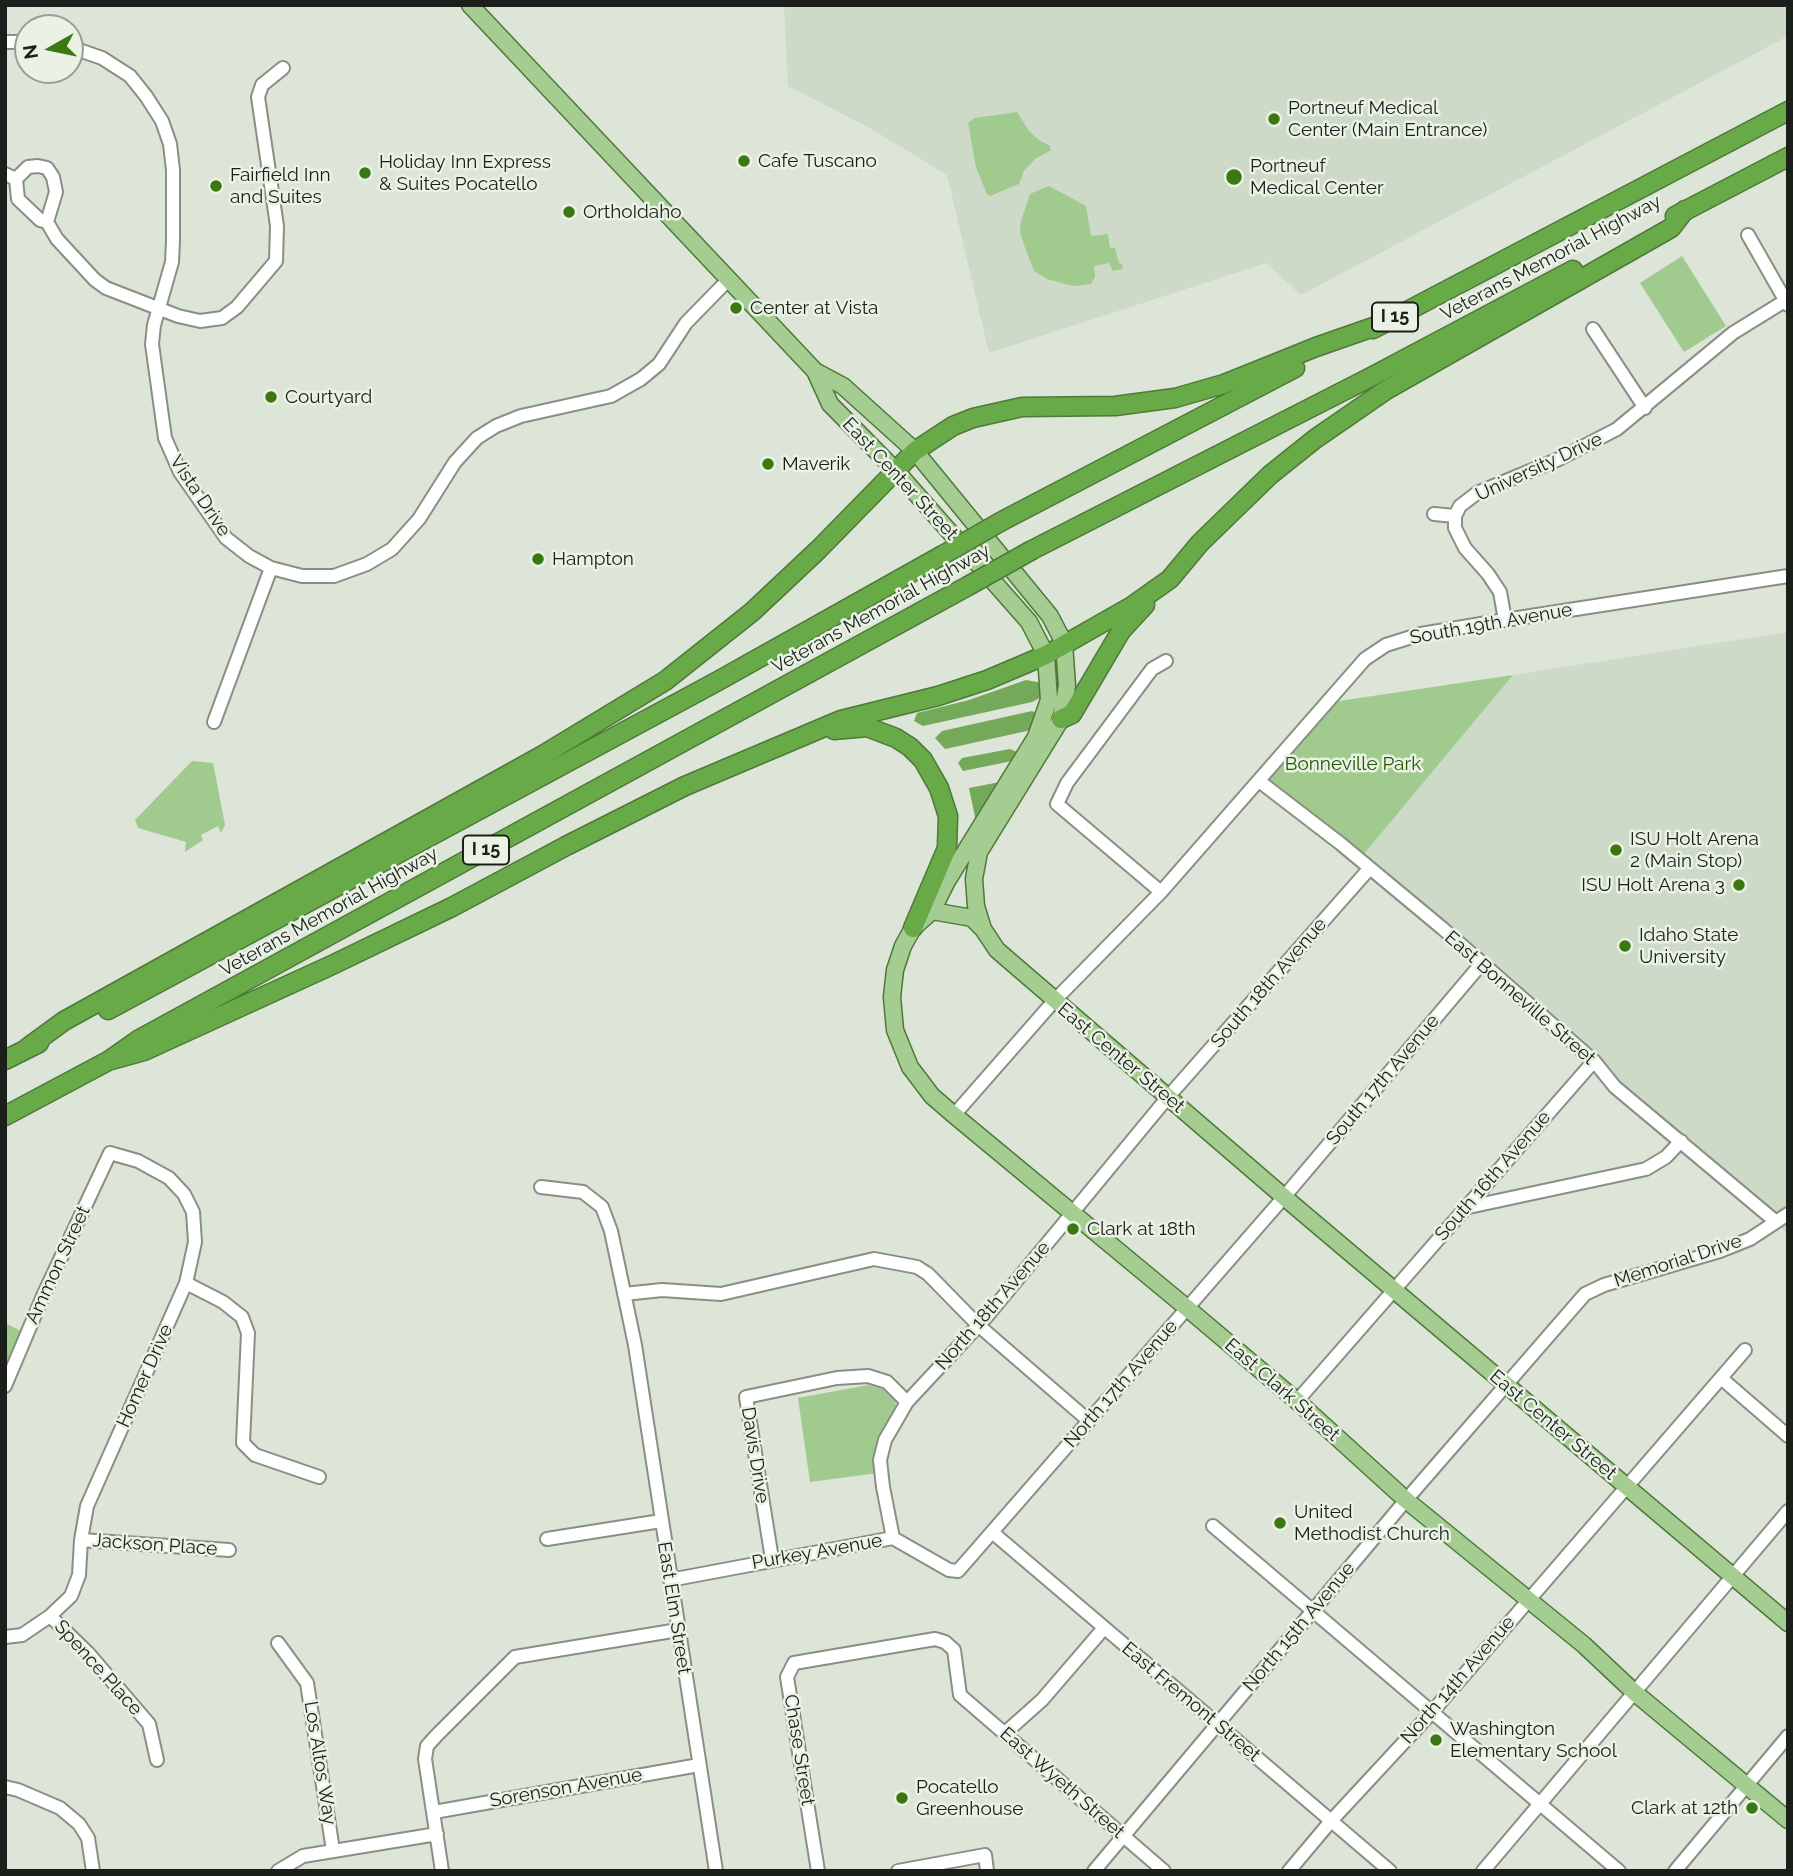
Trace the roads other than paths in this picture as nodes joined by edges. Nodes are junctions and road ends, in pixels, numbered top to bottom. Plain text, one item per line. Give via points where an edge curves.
1 (470, 5) edge
2 (84, 52) edge
3 (283, 68) dead end
4 (1788, 111) edge
5 (1788, 157) edge
6 (11, 176) edge
7 (1685, 210) junction
8 (47, 222) junction
9 (1748, 235) dead end
10 (728, 280) junction
11 (1787, 302) edge
12 (158, 308) junction
13 (1382, 324) junction
14 (1592, 329) dead end
15 (815, 371) junction
16 (1645, 408) junction
17 (915, 452) junction
18 (897, 472) junction
19 (1434, 514) dead end
20 (1455, 516) junction
21 (271, 568) junction
22 (1788, 576) edge
23 (1170, 579) junction
24 (1505, 620) junction
25 (1064, 643) junction
26 (1046, 655) junction
27 (1166, 661) dead end
28 (1061, 719) junction
29 (214, 722) dead end
30 (810, 733) junction
31 (1259, 781) junction
32 (1369, 869) junction
33 (1161, 892) junction
34 (932, 911) junction
35 (913, 928) junction
36 (983, 929) junction
37 (1482, 963) junction
38 (1054, 1001) junction
39 (27, 1048) junction
40 (5, 1060) edge
41 (108, 1061) junction
42 (1594, 1061) junction
43 (1168, 1097) junction
44 (954, 1115) junction
45 (5, 1116) edge
46 (1681, 1141) junction
47 (96, 1183) joint
48 (541, 1187) dead end
49 (1284, 1198) junction
50 (1464, 1208) junction
51 (1073, 1212) junction
52 (1788, 1214) edge
53 (1775, 1221) junction
54 (186, 1283) junction
55 (1394, 1291) junction
56 (624, 1294) junction
57 (1188, 1308) junction
58 (978, 1325) junction
59 (1745, 1350) dead end
60 (1721, 1378) junction
61 (5, 1386) edge
62 (1506, 1386) junction
63 (1297, 1401) junction
64 (907, 1402) junction
65 (1089, 1421) junction
66 (1788, 1436) edge
67 (319, 1477) dead end
68 (1625, 1487) junction
69 (1406, 1500) junction
70 (1788, 1511) edge
71 (661, 1521) junction
72 (1213, 1526) dead end
73 (992, 1532) junction
74 (893, 1538) junction
75 (547, 1539) dead end
76 (81, 1541) junction
77 (229, 1550) dead end
78 (772, 1559) junction
79 (958, 1572) joint
80 (1732, 1576) junction
81 (670, 1580) junction
82 (1529, 1600) junction
83 (1313, 1611) junction
84 (50, 1616) junction
85 (1788, 1623) edge
86 (1104, 1628) junction
87 (678, 1630) junction
88 (5, 1637) edge
89 (278, 1643) dead end
90 (908, 1643) joint
91 (1634, 1692) junction
92 (1432, 1712) junction
93 (1217, 1724) junction
94 (1005, 1733) junction
95 (1788, 1736) edge
96 (158, 1760) dead end
97 (699, 1765) junction
98 (1746, 1786) junction
99 (5, 1787) edge
100 (1540, 1804) junction
101 (434, 1812) junction
102 (1788, 1820) edge
103 (1331, 1821) junction
104 (437, 1834) junction
105 (1123, 1836) junction
106 (333, 1850) junction
107 (93, 1871) edge
108 (278, 1871) edge
109 (442, 1871) edge
110 (716, 1871) edge
111 (818, 1871) edge
112 (898, 1871) edge
113 (987, 1871) edge
114 (1094, 1871) edge
115 (1164, 1871) edge
116 (1289, 1871) edge
117 (1390, 1871) edge
118 (1483, 1871) edge
119 (1619, 1871) edge
120 (1675, 1871) edge

1 - 10 main road, East Center Street
2 - 12 street, Vista Drive via 130,76 162,121 170,144 172,262
3 - 12 street via 258,91 278,226 276,261 222,318 200,321
4 - 13 highway, Veterans Memorial Highway / I 15
5 - 7 highway, Veterans Memorial Highway / I 15
6 - 8 street via 18,199
6 - 8 street via 28,167 47,168 56,192
7 - 23 highway via 1671,228 1386,390 1314,439 1270,474
7 - 41 highway, Veterans Memorial Highway / I 15, bridge via 1032,550
8 - 12 street via 95,280
9 - 11 street
10 - 15 main road, East Center Street
10 - 21 street, Vista Drive via 686,323 659,365 641,379 611,396 521,416 477,438 392,549 334,576 302,576
11 - 16 street, University Drive via 1733,333
12 - 21 street, Vista Drive via 154,365 169,451 226,538
13 - 17 highway via 1175,398 1115,406 1022,407 972,418
13 - 39 highway, Veterans Memorial Highway / I 15, bridge via 1002,521 718,681 67,1032
14 - 16 street
15 - 17 main road, East Center Street via 843,386
15 - 18 main road, East Center Street via 830,404
16 - 20 street, University Drive via 1617,429 1559,459 1477,493
17 - 18 highway
17 - 25 main road, East Center Street via 1040,601
18 - 26 main road, East Center Street via 1029,622
18 - 39 highway via 752,612 664,681 543,755 64,1021
19 - 20 street
20 - 24 street, University Drive via 1455,528 1465,548 1500,592
21 - 29 street
22 - 24 street, South 19th Avenue
23 - 25 highway
23 - 28 highway via 1121,631 1072,714
24 - 31 street, South 19th Avenue via 1421,634 1387,645 1365,659
25 - 26 highway
25 - 28 main road, East Center Street via 1067,686
26 - 30 highway via 987,680 841,720
26 - 34 main road, East Center Street via 1049,700 1036,737
27 - 33 street via 1152,669 1067,783 1057,804
28 - 36 main road, East Center Street via 979,852 974,892
30 - 35 highway via 867,727 896,738 910,747 940,788 948,816 947,848
30 - 41 highway via 685,786 332,965 144,1051
31 - 32 street, East Bonneville Street
31 - 33 street, South 19th Avenue
32 - 37 street, East Bonneville Street
32 - 43 street, South 18th Avenue
33 - 38 street, South 19th Avenue
34 - 35 main road, East Clark Street
34 - 36 main road via 972,918
35 - 44 main road, East Clark Street via 895,970 895,1030 910,1067
36 - 38 main road, East Center Street via 997,950
37 - 42 street, East Bonneville Street
37 - 49 street, South 17th Avenue
38 - 43 main road, East Center Street
38 - 44 street, South 19th Avenue
39 - 40 highway, Veterans Memorial Highway / I 15
41 - 45 highway, Veterans Memorial Highway / I 15
42 - 46 street, East Bonneville Street via 1615,1087
42 - 50 street, South 16th Avenue
43 - 49 main road, East Center Street
43 - 51 street, North 18th Avenue
44 - 51 main road, East Clark Street
46 - 50 street via 1646,1169
46 - 53 street, East Bonneville Street
47 - 54 street, Homer Drive via 110,1153 138,1161 169,1178 184,1194 192,1212 195,1242
47 - 61 street, Ammon Street
48 - 56 street, East Elm Street via 583,1192 602,1207
49 - 55 main road, East Center Street
49 - 57 street, North 17th Avenue
50 - 55 street, South 16th Avenue
51 - 57 main road, East Clark Street
51 - 58 street, North 18th Avenue
52 - 53 street, Memorial Drive
53 - 62 street, Memorial Drive via 1750,1239 1720,1251 1585,1294
54 - 67 street via 233,1309 248,1333 243,1443 255,1455
54 - 76 street, Homer Drive via 87,1506
55 - 62 main road, East Center Street
55 - 63 street, South 16th Avenue
56 - 58 street via 662,1290 721,1294 874,1259 917,1267
56 - 71 street, East Elm Street
57 - 63 main road, East Clark Street
57 - 65 street, North 17th Avenue
58 - 64 street, North 18th Avenue
58 - 65 street
59 - 60 street, North 14th Avenue
60 - 66 street
60 - 68 street, North 14th Avenue
62 - 68 main road, East Center Street
62 - 69 street, North 15th Avenue
63 - 69 main road, East Clark Street
64 - 74 street, North 18th Avenue via 885,1440 880,1460
64 - 78 street, Davis Drive via 887,1382 868,1376 746,1397
65 - 73 street, North 17th Avenue
68 - 80 main road, East Center Street
68 - 82 street, North 14th Avenue
69 - 82 main road, East Clark Street
69 - 83 street, North 15th Avenue
70 - 80 street
71 - 75 street
71 - 81 street, East Elm Street
72 - 83 street
73 - 79 street, North 17th Avenue
73 - 86 street, East Fremont Street
74 - 78 street, Purkey Avenue
74 - 79 street, Purkey Avenue
76 - 77 street, Jackson Place
76 - 84 street, Homer Drive via 79,1575 71,1597
78 - 81 street, Purkey Avenue
80 - 85 main road, East Center Street
80 - 91 street
81 - 87 street, East Elm Street
82 - 91 main road, East Clark Street
82 - 92 street, North 14th Avenue
83 - 92 street
83 - 93 street, North 15th Avenue
84 - 88 street, Homer Drive via 22,1635
84 - 96 street, Spence Place via 149,1724
86 - 93 street, East Fremont Street
86 - 94 street via 1042,1700
87 - 97 street, East Elm Street
87 - 101 street via 515,1657 427,1746
89 - 106 street, Los Altos Way via 307,1683
90 - 94 street, East Wyeth Street via 934,1639 954,1650 960,1695
90 - 111 street, Chase Street via 794,1663 788,1676
91 - 98 main road, East Clark Street
91 - 100 street
92 - 100 street
92 - 103 street, North 14th Avenue
93 - 103 street, East Fremont Street
93 - 105 street, North 15th Avenue
94 - 105 street, East Wyeth Street
95 - 98 street
97 - 101 street, Sorenson Avenue
97 - 110 street, East Elm Street
98 - 102 main road, East Clark Street
98 - 120 street
99 - 107 street via 60,1808 79,1824 88,1838
100 - 118 street
100 - 119 street
101 - 104 street
103 - 116 street, North 14th Avenue
103 - 117 street, East Fremont Street
104 - 106 street
104 - 109 street
105 - 114 street, North 15th Avenue
105 - 115 street, East Wyeth Street
106 - 108 street via 303,1856
112 - 113 street via 985,1855

